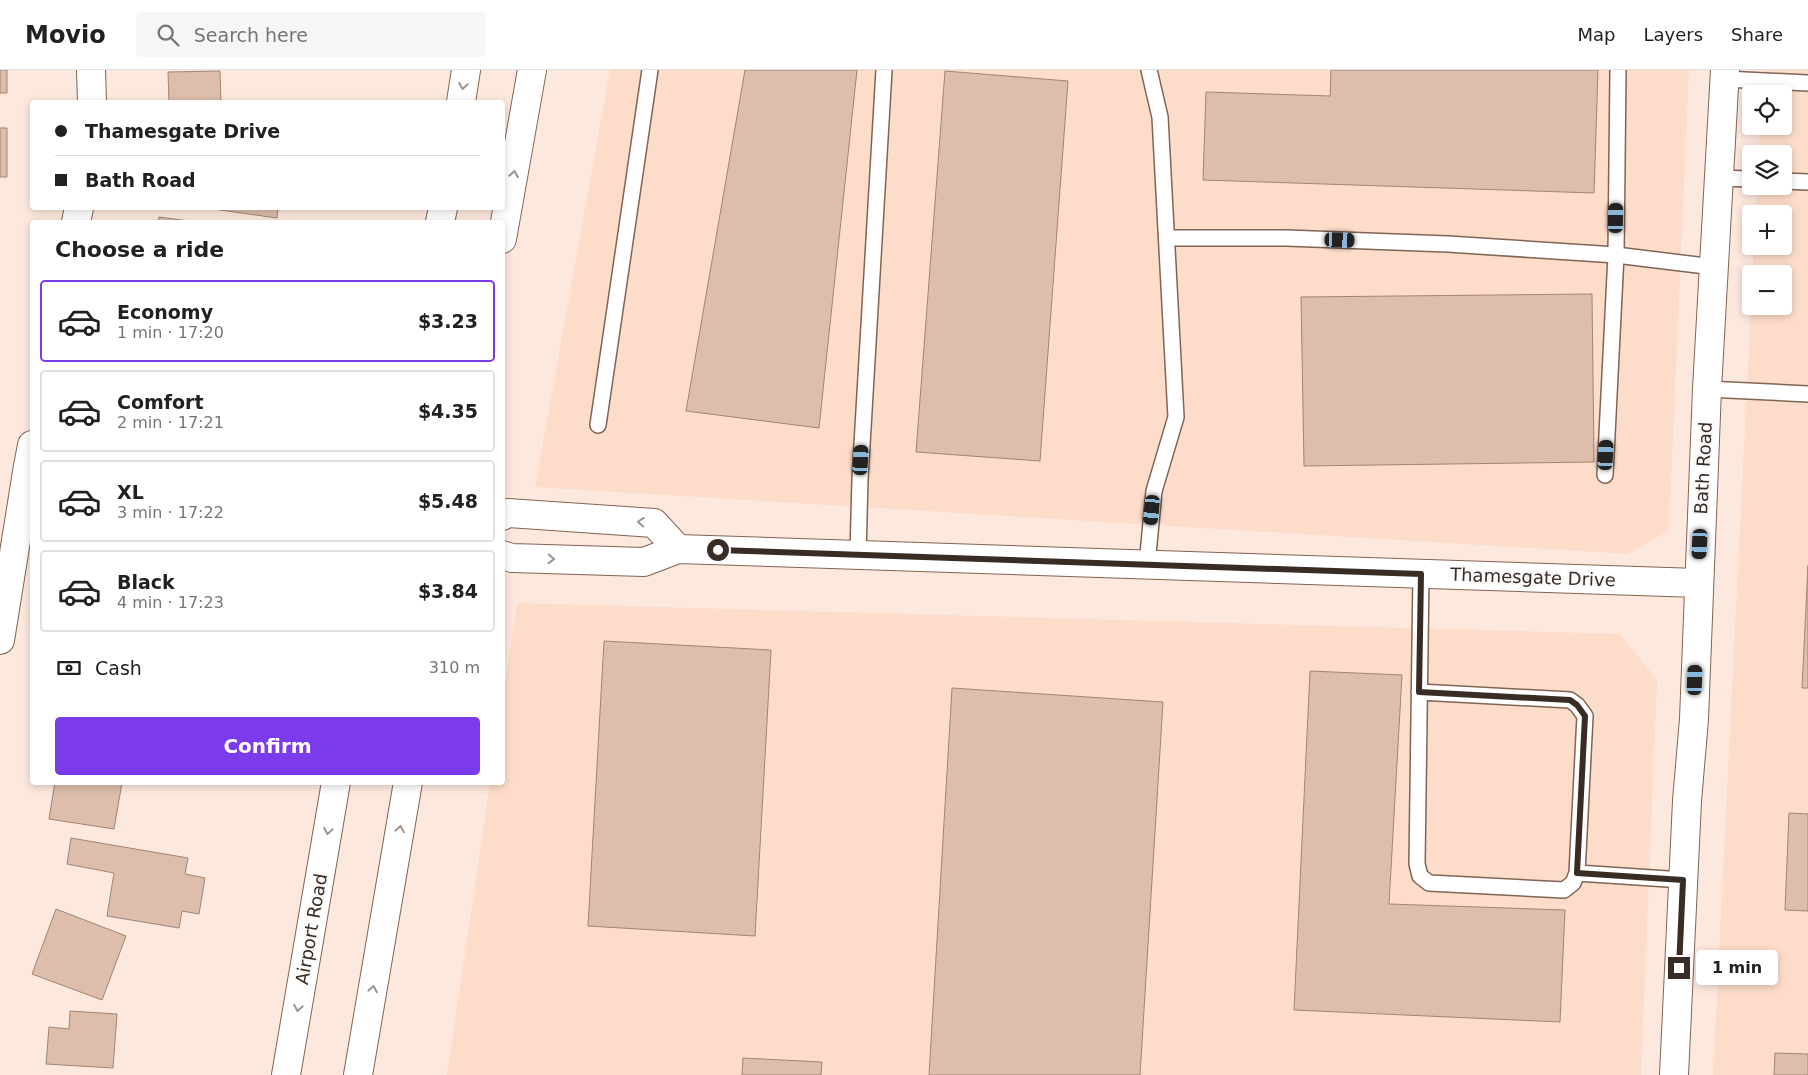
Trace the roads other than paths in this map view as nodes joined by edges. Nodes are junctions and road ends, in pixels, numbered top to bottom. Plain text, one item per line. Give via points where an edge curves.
1 (91, 70) edge
2 (466, 70) edge
3 (532, 70) edge
4 (650, 70) edge
5 (884, 70) edge
6 (1149, 70) edge
7 (1618, 70) edge
8 (1725, 75) edge
9 (1808, 83) edge
10 (92, 100) edge
11 (461, 100) edge
12 (1718, 178) junction
13 (1742, 179) edge
14 (1792, 181) edge
15 (1808, 182) edge
16 (505, 222) edge
17 (1167, 238) junction
18 (1616, 255) junction
19 (1714, 267) junction
20 (1707, 389) junction
21 (1808, 394) edge
22 (598, 425) dead end
23 (30, 465) edge
24 (1605, 475) dead end
25 (505, 514) edge
26 (678, 549) junction
27 (858, 555) junction
28 (505, 557) edge
29 (1147, 564) junction
30 (1421, 574) junction
31 (1698, 583) junction
32 (0, 640) edge
33 (1419, 692) junction
34 (335, 785) edge
35 (407, 785) edge
36 (1577, 873) junction
37 (1683, 880) junction
38 (286, 1075) edge
39 (358, 1075) edge
40 (1674, 1075) edge

1 - 10 street
2 -> 11 street
16 -> 3 street
4 - 22 lane
5 - 27 lane
6 - 17 lane via 1160,117
7 - 18 lane
8 - 9 lane
8 - 12 street, Bath Road
12 - 13 lane
12 - 19 street, Bath Road
14 - 15 lane
17 - 18 lane via 1286,238 1448,244
17 - 29 lane via 1176,417 1154,491
18 - 19 lane
18 - 24 lane
19 - 20 street, Bath Road
20 - 21 lane
20 - 31 street, Bath Road
23 - 32 street
26 -> 25 street via 654,523
26 - 27 street, Thamesgate Drive
28 -> 26 street, Thamesgate Drive via 644,562
27 - 29 street, Thamesgate Drive
29 - 30 street, Thamesgate Drive
30 - 31 street, Thamesgate Drive
30 - 33 lane
31 - 37 street, Bath Road via 1694,719
33 - 36 lane via 1570,700 1577,705 1585,716
33 - 36 lane via 1417,864 1420,876 1429,882 1564,890 1573,883
34 -> 38 street, Airport Road
39 -> 35 street
36 - 37 lane
37 - 40 street, Bath Road

